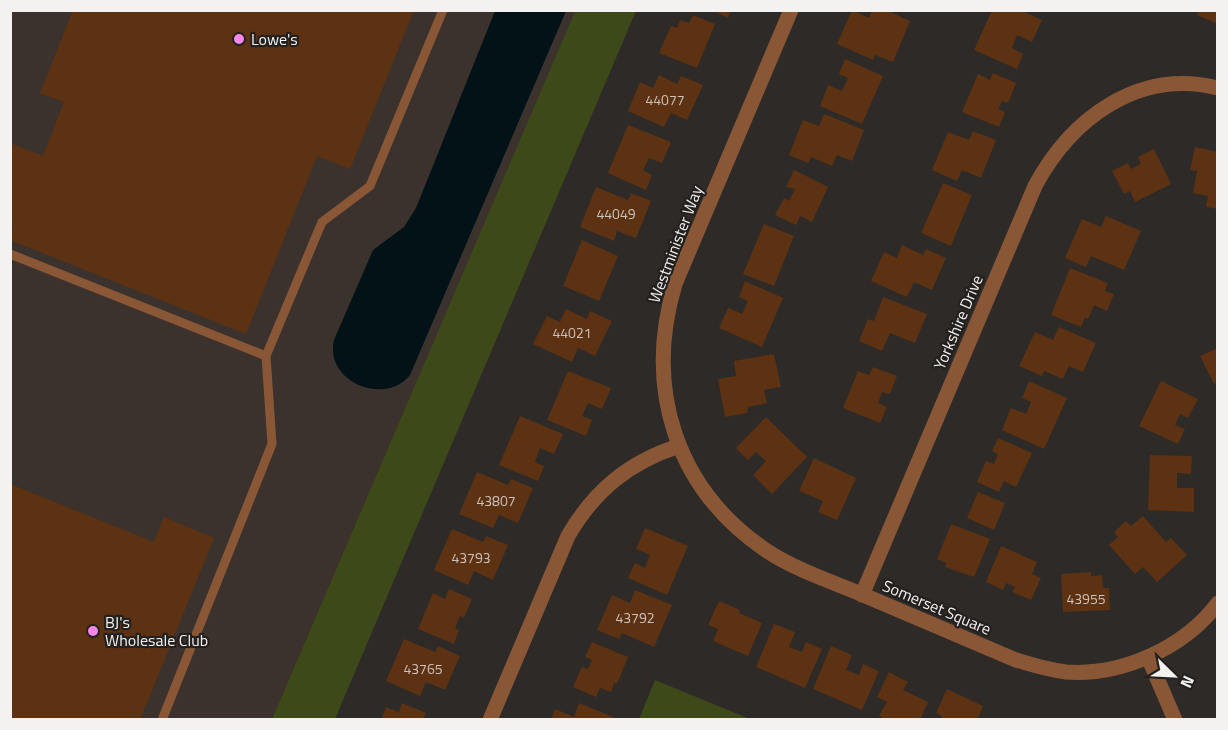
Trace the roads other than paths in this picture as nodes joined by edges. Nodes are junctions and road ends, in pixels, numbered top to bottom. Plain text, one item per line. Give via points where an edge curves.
1 (443, 10) edge
2 (790, 10) edge
3 (1218, 88) edge
4 (10, 254) edge
5 (266, 356) junction
6 (679, 446) junction
7 (862, 595) junction
8 (1218, 603) edge
9 (1148, 657) junction
10 (162, 720) edge
11 (490, 720) edge
12 (1174, 720) edge

1 - 5 lane via 370,186 322,222
2 - 6 street, Westminister Way via 669,306 662,364 668,411
3 - 7 street, Yorkshire Drive via 1156,86 1109,104 1075,131 1045,168
4 - 5 lane
5 - 10 lane via 272,444
6 - 7 street, Somerset Square via 707,495 745,535 789,564
6 - 11 street via 641,460 613,479 578,519
7 - 9 street, Somerset Square via 1040,668 1092,672
8 - 9 street, Somerset Square via 1188,633
9 - 12 street

